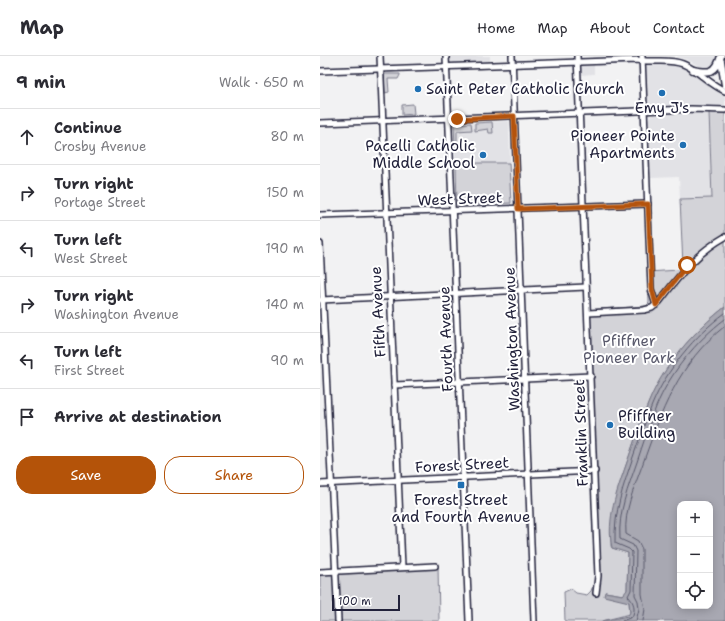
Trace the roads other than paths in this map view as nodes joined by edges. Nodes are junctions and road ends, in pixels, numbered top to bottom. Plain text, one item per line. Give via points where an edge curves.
1 (380, 56) edge
2 (446, 56) edge
3 (512, 56) edge
4 (577, 56) edge
5 (721, 56) edge
6 (642, 58) edge
7 (577, 63) junction
8 (512, 65) junction
9 (447, 67) junction
10 (380, 69) junction
11 (693, 70) junction
12 (320, 71) edge
13 (725, 85) edge
14 (725, 91) edge
15 (725, 110) edge
16 (644, 112) junction
17 (579, 114) junction
18 (514, 116) junction
19 (448, 119) junction
20 (382, 121) junction
21 (320, 123) edge
22 (648, 204) junction
23 (584, 206) junction
24 (518, 209) junction
25 (452, 211) junction
26 (385, 213) junction
27 (320, 215) edge
28 (725, 237) edge
29 (320, 244) edge
30 (586, 287) junction
31 (522, 290) junction
32 (456, 293) junction
33 (390, 297) junction
34 (322, 300) edge
35 (656, 305) junction
36 (588, 313) junction
37 (323, 363) edge
38 (591, 376) junction
39 (525, 379) junction
40 (460, 382) junction
41 (394, 385) junction
42 (594, 471) junction
43 (529, 474) junction
44 (463, 477) junction
45 (399, 480) junction
46 (332, 483) junction
47 (320, 484) edge
48 (435, 566) dead end
49 (402, 567) junction
50 (335, 571) junction
51 (320, 572) edge
52 (596, 593) dead end
53 (338, 621) edge
54 (469, 621) edge
55 (534, 621) edge

1 - 10 street, Fifth Avenue
2 - 9 street, Fourth Avenue
3 - 8 street, Washington Avenue
4 - 7 street, Franklin Street
5 - 11 main road via 712,71
5 - 13 main road
6 - 7 street
6 - 11 street via 682,64
6 - 16 street
7 - 8 street
7 - 17 street, Franklin Street
8 - 9 street
8 - 18 street, Washington Avenue
9 - 10 street
9 - 19 street, Fourth Avenue
10 - 12 street
10 - 20 street, Fifth Avenue
11 - 14 street via 710,84
15 - 16 street via 705,108
16 - 17 street
16 - 22 street
17 - 18 street
17 - 23 street, Franklin Street
18 - 19 street
18 - 24 street, Washington Avenue
19 - 20 street
19 - 25 street, Fourth Avenue
20 - 21 street
20 - 26 street, Fifth Avenue
22 - 23 street, West Street
22 - 35 street via 652,289
23 - 24 street, West Street
23 - 30 street, Franklin Street
24 - 25 street, West Street
24 - 31 street, Washington Avenue
25 - 26 street, West Street
25 - 32 street, Fourth Avenue
26 - 27 street, West Street
26 - 33 street, Fifth Avenue
28 - 35 street via 691,261
29 - 34 street
30 - 31 street
30 - 36 street, Franklin Street
31 - 32 street
31 - 39 street, Washington Avenue
32 - 33 street
32 - 40 street, Fourth Avenue
33 - 34 street
33 - 41 street, Fifth Avenue
34 - 37 street
35 - 36 street via 644,310
36 - 38 street, Franklin Street
37 - 46 street
38 - 39 street
38 - 42 street, Franklin Street
39 - 40 street
39 - 43 street, Washington Avenue
40 - 41 street
40 - 44 street, Fourth Avenue
41 - 45 street, Fifth Avenue
42 - 43 street, Forest Street
42 - 52 street, Franklin Street via 598,581
43 - 44 street, Forest Street
43 - 55 street, Washington Avenue
44 - 45 street, Forest Street
44 - 54 street, Fourth Avenue
45 - 46 street, Forest Street
45 - 49 street, Fifth Avenue
46 - 47 street, Forest Street
46 - 50 street
48 - 49 street
49 - 50 street
50 - 51 street
50 - 53 street

